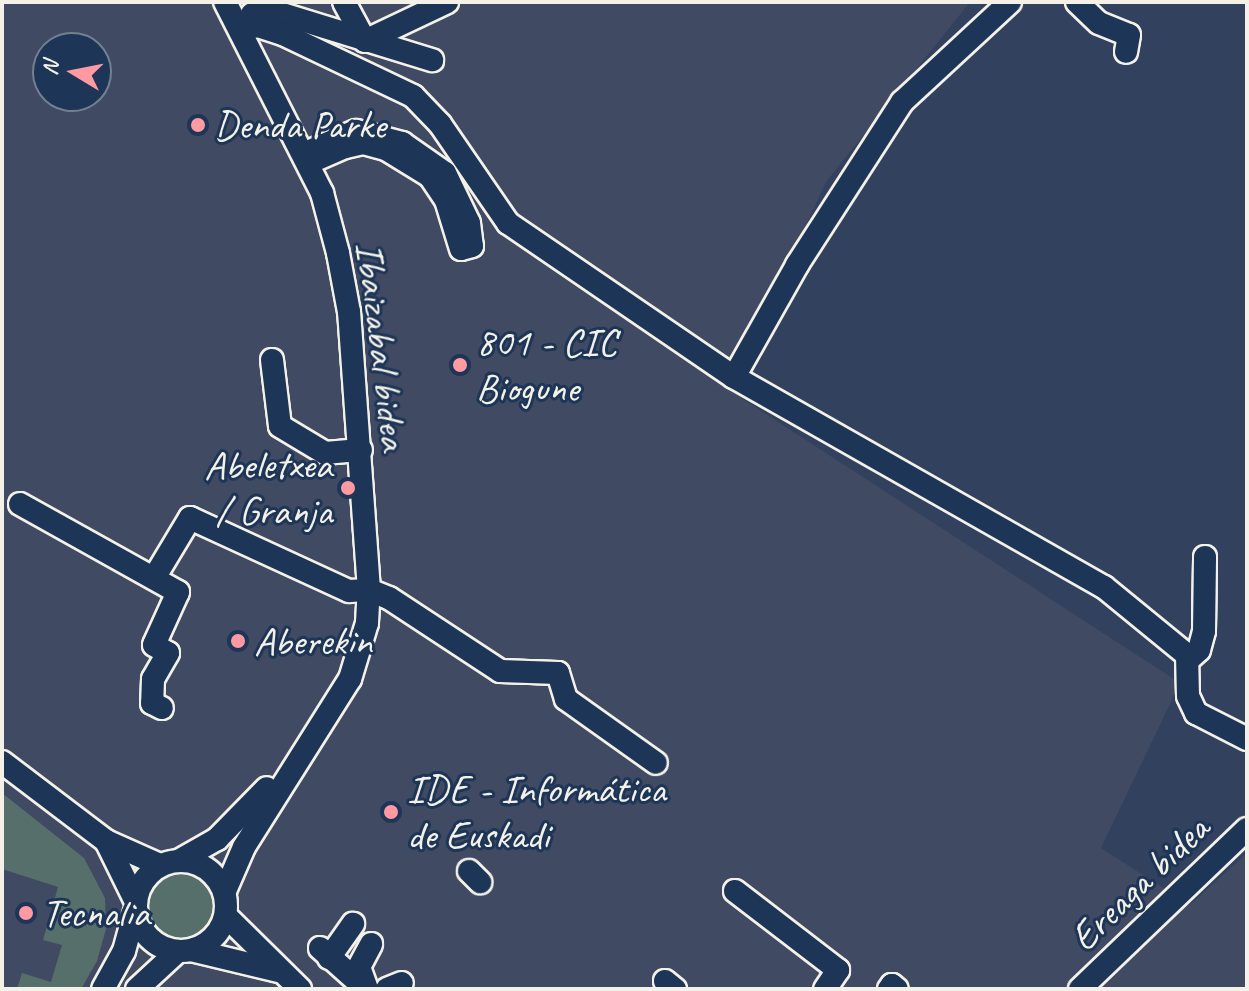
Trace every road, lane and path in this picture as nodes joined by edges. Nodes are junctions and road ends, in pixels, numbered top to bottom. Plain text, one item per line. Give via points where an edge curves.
1 (225, 2) edge
2 (344, 2) edge
3 (447, 2) edge
4 (1010, 2) edge
5 (1077, 2) edge
6 (246, 22) junction
7 (365, 41) junction
8 (1126, 52) dead end
9 (432, 60) dead end
10 (306, 158) junction
11 (272, 360) dead end
12 (734, 377) junction
13 (361, 450) junction
14 (20, 504) dead end
15 (1205, 557) dead end
16 (154, 578) junction
17 (369, 590) junction
18 (1189, 659) junction
19 (162, 708) dead end
20 (330, 714) junction
21 (1247, 739) edge
22 (2, 762) edge
23 (656, 763) dead end
24 (1247, 829) edge
25 (106, 841) junction
26 (170, 862) junction
27 (225, 891) junction
28 (735, 891) dead end
29 (135, 906) junction
30 (226, 916) junction
31 (353, 924) dead end
32 (185, 951) junction
33 (325, 953) junction
34 (278, 971) junction
35 (103, 989) edge
36 (137, 989) edge
37 (300, 989) edge
38 (366, 989) edge
39 (825, 989) edge
40 (889, 989) edge
41 (897, 989) edge
42 (1080, 989) edge

1 - 6 street, Ibaizabal bidea
2 - 7 street
3 - 7 street
4 - 12 street via 902,102 797,265
5 - 8 street via 1099,23 1129,35
6 - 7 street via 266,9
6 - 10 street, Ibaizabal bidea
6 - 12 street via 283,34 413,96 440,124 508,223
7 - 9 street
10 - 10 street via 363,143 386,149 430,176 446,200 461,249 472,246 469,223 445,173 402,143 356,131
10 - 13 street, Ibaizabal bidea via 338,253
11 - 13 street via 280,426 325,453
12 - 18 street via 1093,580 1167,635
13 - 17 street, Ibaizabal bidea
14 - 16 street
15 - 18 street via 1204,631 1199,650
16 - 17 street via 190,518 349,591
16 - 19 street via 178,592 154,645 168,653 153,679 152,703
17 - 20 street, Ibaizabal bidea via 367,623 350,679
17 - 23 street via 441,629 500,671 558,673 566,699
18 - 21 street via 1188,696 1196,713
20 - 26 street, Ibaizabal bidea via 217,839
20 - 27 street, Ibaizabal bidea via 244,847
22 - 25 street
24 - 42 street, Ereaga bidea
25 - 26 street
25 - 29 street
26 - 27 street via 205,867
26 - 29 street via 147,874
27 - 30 street
28 - 39 street via 838,970
29 - 32 street via 146,936
29 - 35 street via 124,951
30 - 32 street via 213,937
30 - 34 street
31 - 33 street
32 - 34 street
32 - 36 street
33 - 38 street
33 - 38 street via 350,960 371,944 359,967
34 - 37 street
40 - 41 street

